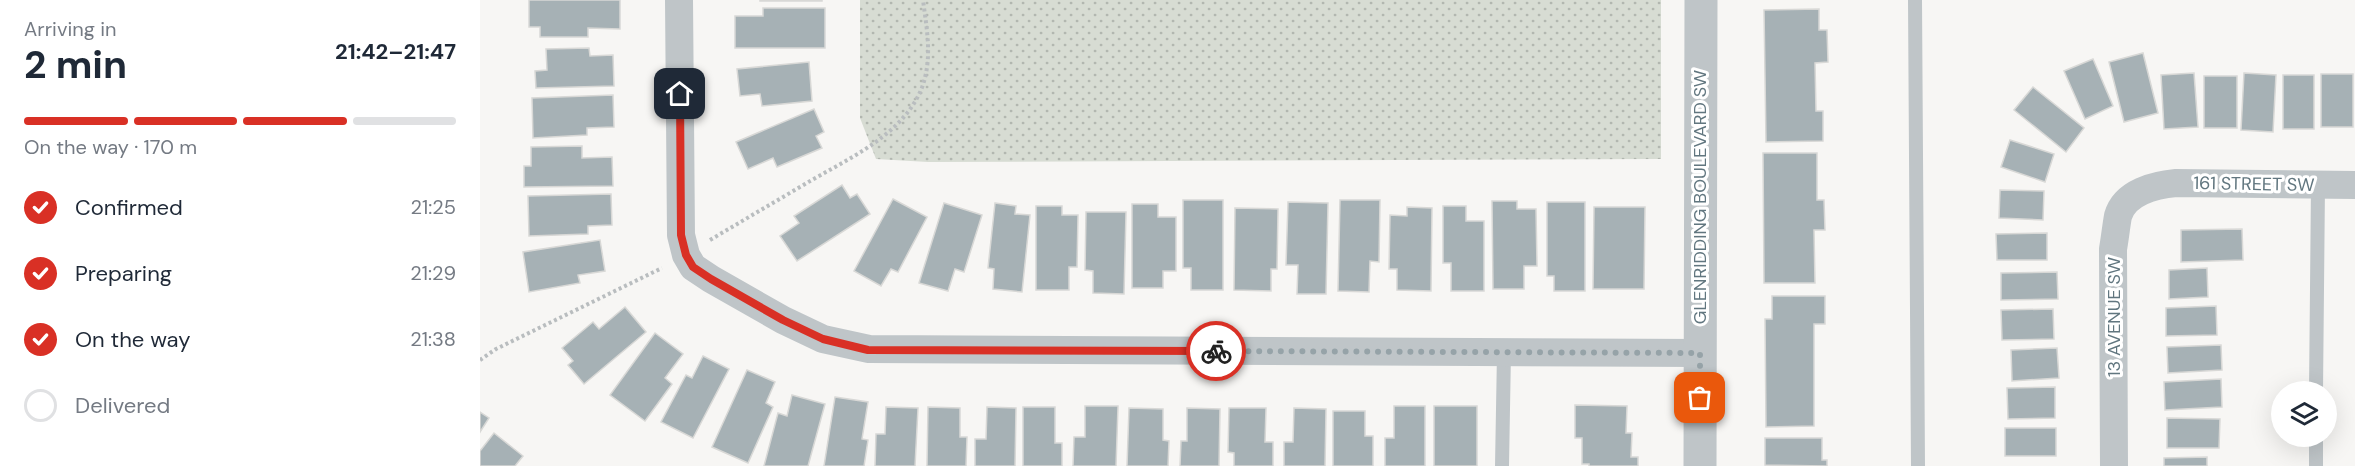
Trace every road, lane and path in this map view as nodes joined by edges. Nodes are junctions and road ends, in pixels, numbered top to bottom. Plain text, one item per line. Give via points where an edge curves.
1 (679, 0) edge
2 (923, 0) edge
3 (1701, 0) edge
4 (1915, 0) edge
5 (875, 142) dead end
6 (2318, 185) junction
7 (2355, 185) edge
8 (2153, 186) joint
9 (1504, 352) junction
10 (1700, 353) junction
11 (2316, 381) edge
12 (2316, 447) edge
13 (1502, 466) edge
14 (1700, 466) edge
15 (1918, 466) edge
16 (2114, 466) edge
17 (2316, 466) edge

1 - 9 street via 681,235 686,255 693,267 823,339 868,350
2 - 5 path via 929,44 920,91 909,109
3 - 10 street, GLENRIDDING BOULEVARD SW
4 - 15 lane
6 - 7 street, 161 STREET SW
6 - 8 street, 161 STREET SW
6 - 11 lane
8 - 16 street, 13 AVENUE SW via 2131,198 2119,213 2114,249
9 - 10 street
9 - 13 lane
10 - 14 street, GLENRIDDING BOULEVARD SW
12 - 17 lane

